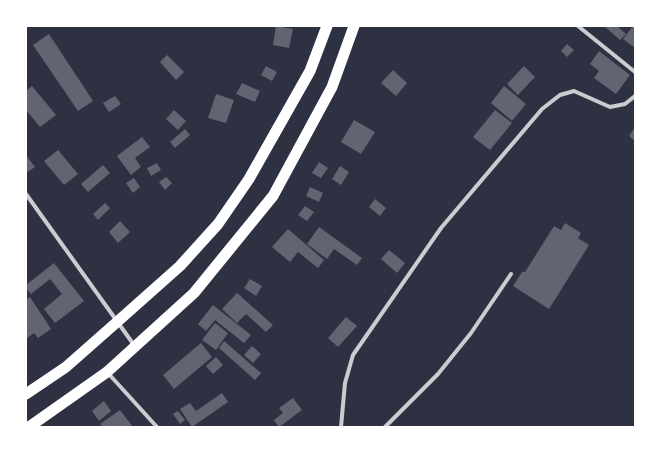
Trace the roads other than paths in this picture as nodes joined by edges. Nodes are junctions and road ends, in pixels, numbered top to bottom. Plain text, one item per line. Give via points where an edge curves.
1 (327, 26) edge
2 (354, 26) edge
3 (578, 26) edge
4 (635, 72) edge
5 (635, 96) edge
6 (26, 194) edge
7 (511, 274) dead end
8 (117, 322) junction
9 (136, 346) junction
10 (107, 372) junction
11 (26, 394) edge
12 (29, 427) edge
13 (156, 427) edge
14 (341, 427) edge
15 (385, 427) edge

1 - 8 highway via 310,71 249,179 218,224 180,266
2 - 9 highway via 332,87 273,196 194,294
3 - 4 street
5 - 14 street via 626,104 610,107 574,91 560,95 542,109 440,228 353,355 345,383
6 - 8 street
7 - 15 street via 471,333 438,374
8 - 9 street
8 - 11 highway via 66,367
9 - 10 highway
10 - 12 highway
10 - 13 street

